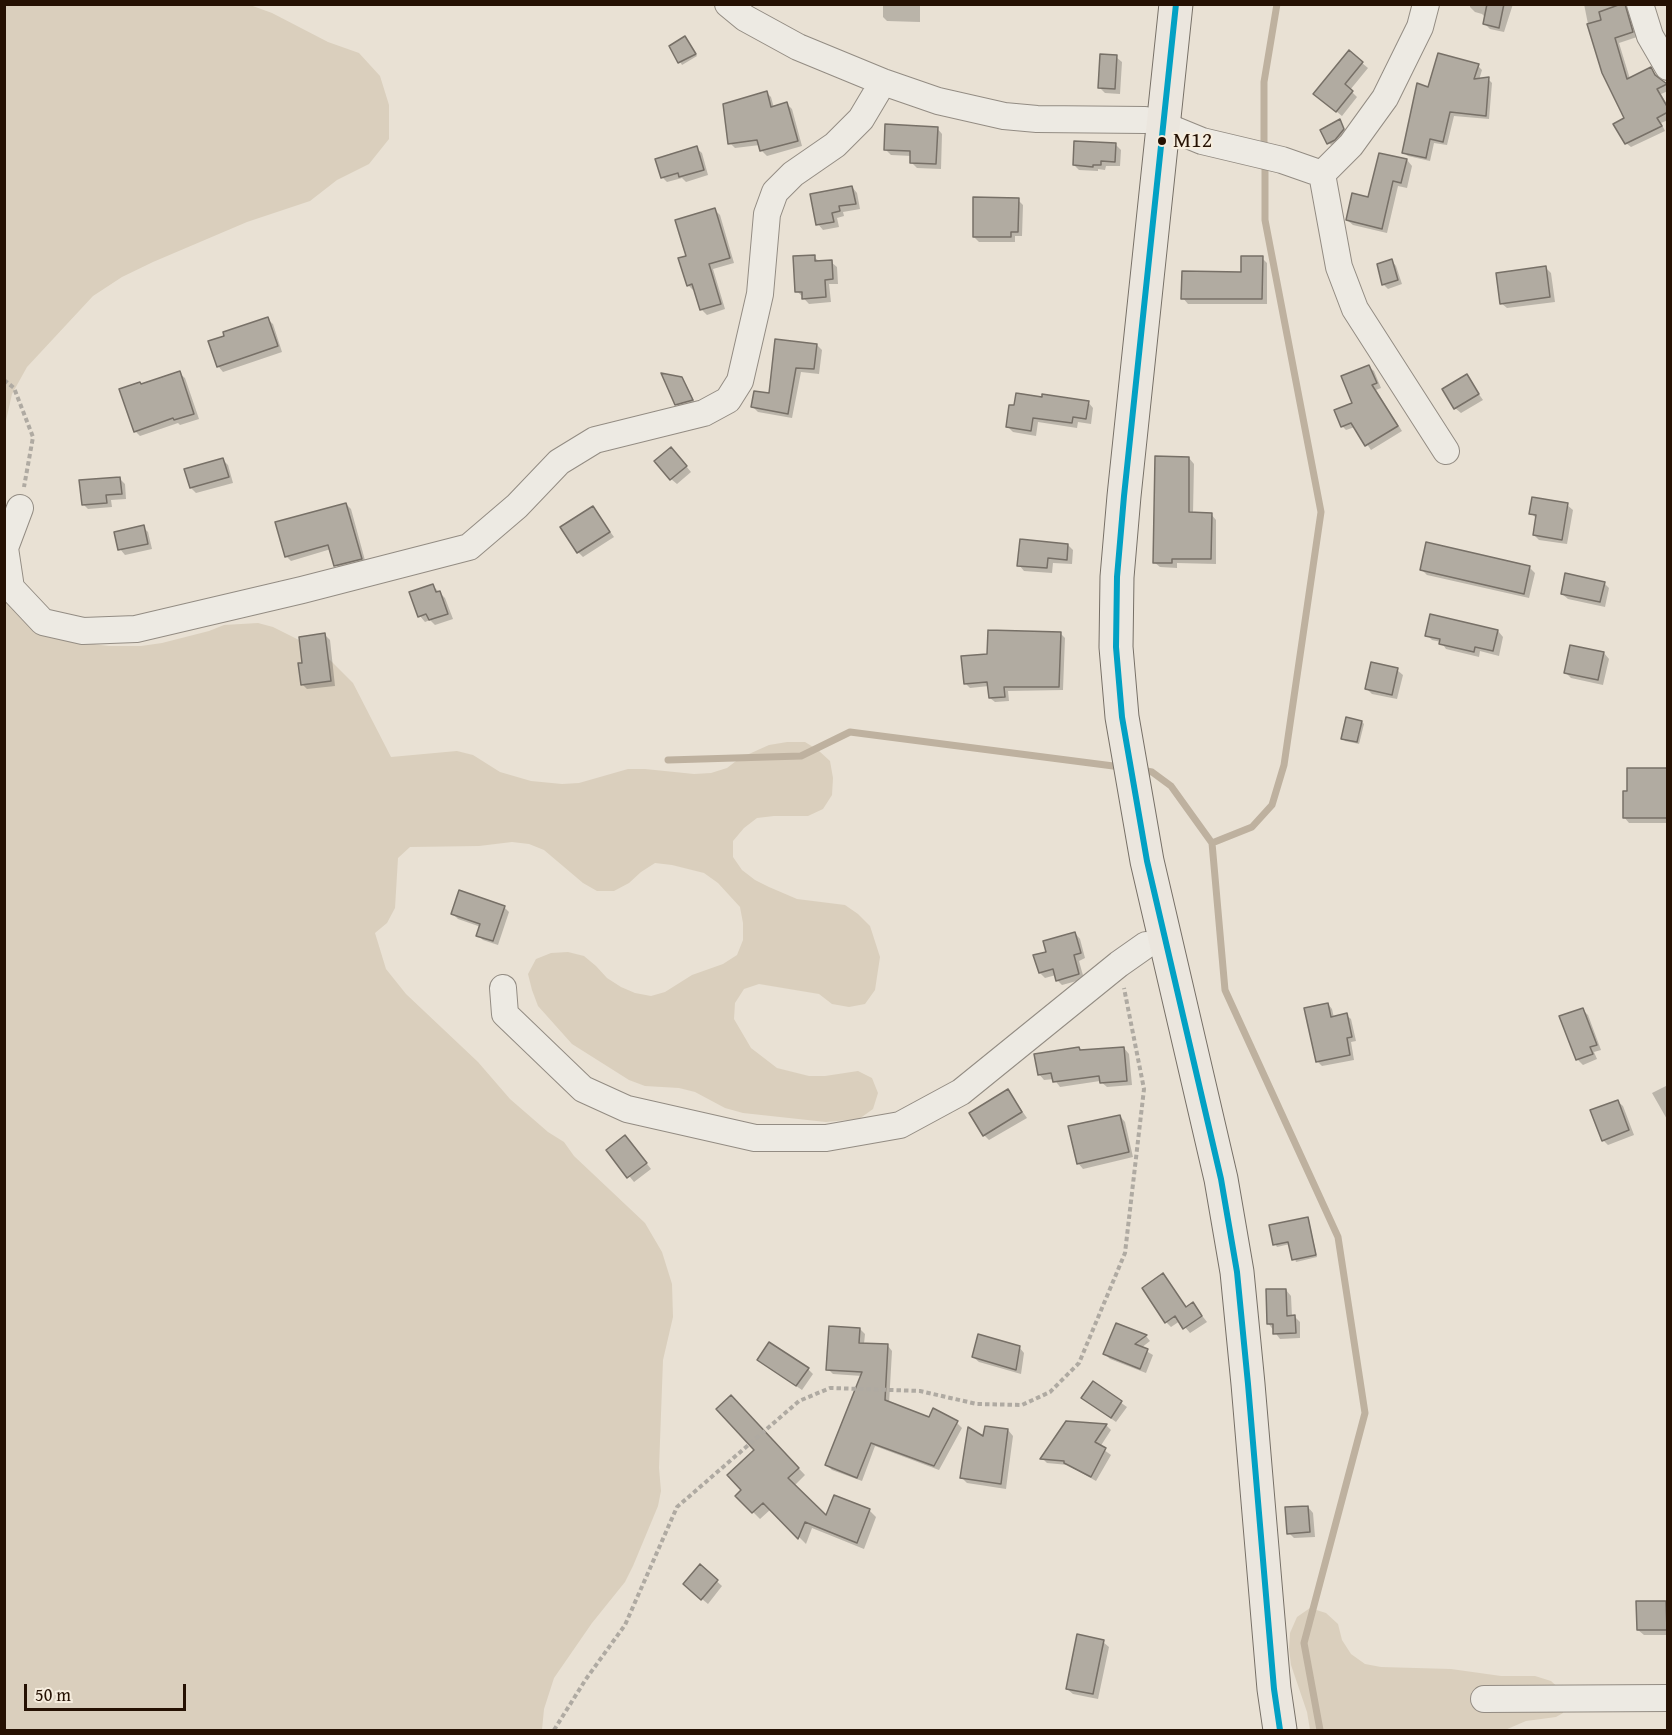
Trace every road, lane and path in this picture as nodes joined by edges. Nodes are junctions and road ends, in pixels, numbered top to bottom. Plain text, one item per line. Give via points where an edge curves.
1 (728, 4) edge
2 (1157, 4) edge
3 (1176, 4) edge
4 (1426, 4) edge
5 (1641, 4) edge
6 (1668, 67) edge
7 (883, 82) junction
8 (1154, 122) junction
9 (1322, 174) junction
10 (4, 380) edge
11 (1446, 452) dead end
12 (20, 508) joint
13 (1121, 778) junction
14 (1146, 945) junction
15 (1119, 964) junction
16 (503, 988) dead end
17 (1668, 1698) edge
18 (1484, 1699) dead end
19 (554, 1731) edge
20 (1259, 1731) edge
21 (1280, 1731) edge

1 - 7 street via 745,18 798,47
2 - 8 main road
3 - 8 main road
4 - 9 street via 1420,27 1384,98 1351,145
5 - 6 street via 1650,36
7 - 8 street via 938,101 1004,116
7 - 12 street via 861,119 775,192 767,214 760,294 740,381 728,400 704,413 595,440 559,462 517,506 469,547 136,629 83,631 43,622 11,588 5,548
8 - 9 street via 1202,141
8 - 13 main road via 1098,577 1097,649
9 - 11 street via 1339,267 1355,309
10 - 12 path via 14,388 33,437
13 - 14 main road via 1128,866
13 - 21 main road via 1151,882 1221,1179 1237,1272
14 - 15 street
14 - 20 main road via 1211,1233 1223,1323
15 - 16 street via 961,1092 900,1125 826,1138 755,1138 627,1109 583,1089 505,1014
15 - 19 path via 1144,1089 1125,1253 1079,1363 1050,1392 1022,1405 977,1404 920,1391 830,1388 799,1401 677,1507 626,1625
17 - 18 street

